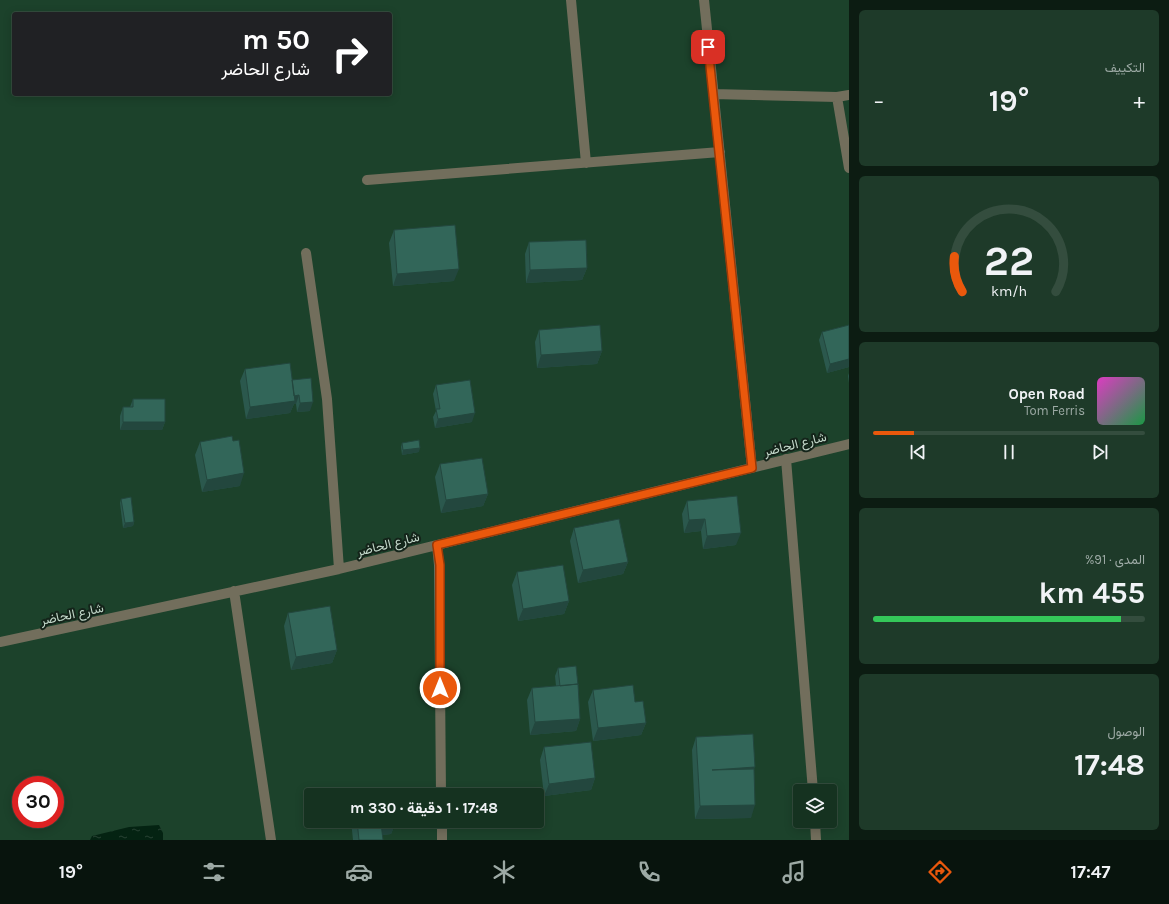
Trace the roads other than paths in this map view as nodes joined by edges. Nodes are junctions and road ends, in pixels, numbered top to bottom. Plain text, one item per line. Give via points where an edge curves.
1 (571, 0) edge
2 (704, 0) edge
3 (713, 94) junction
4 (849, 95) edge
5 (837, 97) junction
6 (720, 152) junction
7 (586, 162) junction
8 (849, 168) edge
9 (367, 180) dead end
10 (306, 253) dead end
11 (849, 444) edge
12 (786, 459) junction
13 (752, 468) junction
14 (437, 545) junction
15 (339, 569) junction
16 (234, 591) junction
17 (0, 642) edge
18 (812, 784) edge
19 (441, 788) edge
20 (442, 828) edge
21 (815, 828) edge
22 (271, 840) edge
23 (442, 840) edge
24 (816, 840) edge

1 - 7 street
2 - 3 street
3 - 5 street
3 - 6 street
4 - 5 street
5 - 8 street
6 - 7 street
6 - 13 street
7 - 9 street
10 - 15 street via 327,399
11 - 12 street, شارع الحاضر
12 - 13 street, شارع الحاضر
12 - 18 street
13 - 14 street, شارع الحاضر
14 - 15 street, شارع الحاضر
14 - 19 street via 440,565
15 - 16 street, شارع الحاضر
16 - 17 street, شارع الحاضر
16 - 22 street
20 - 23 street
21 - 24 street

